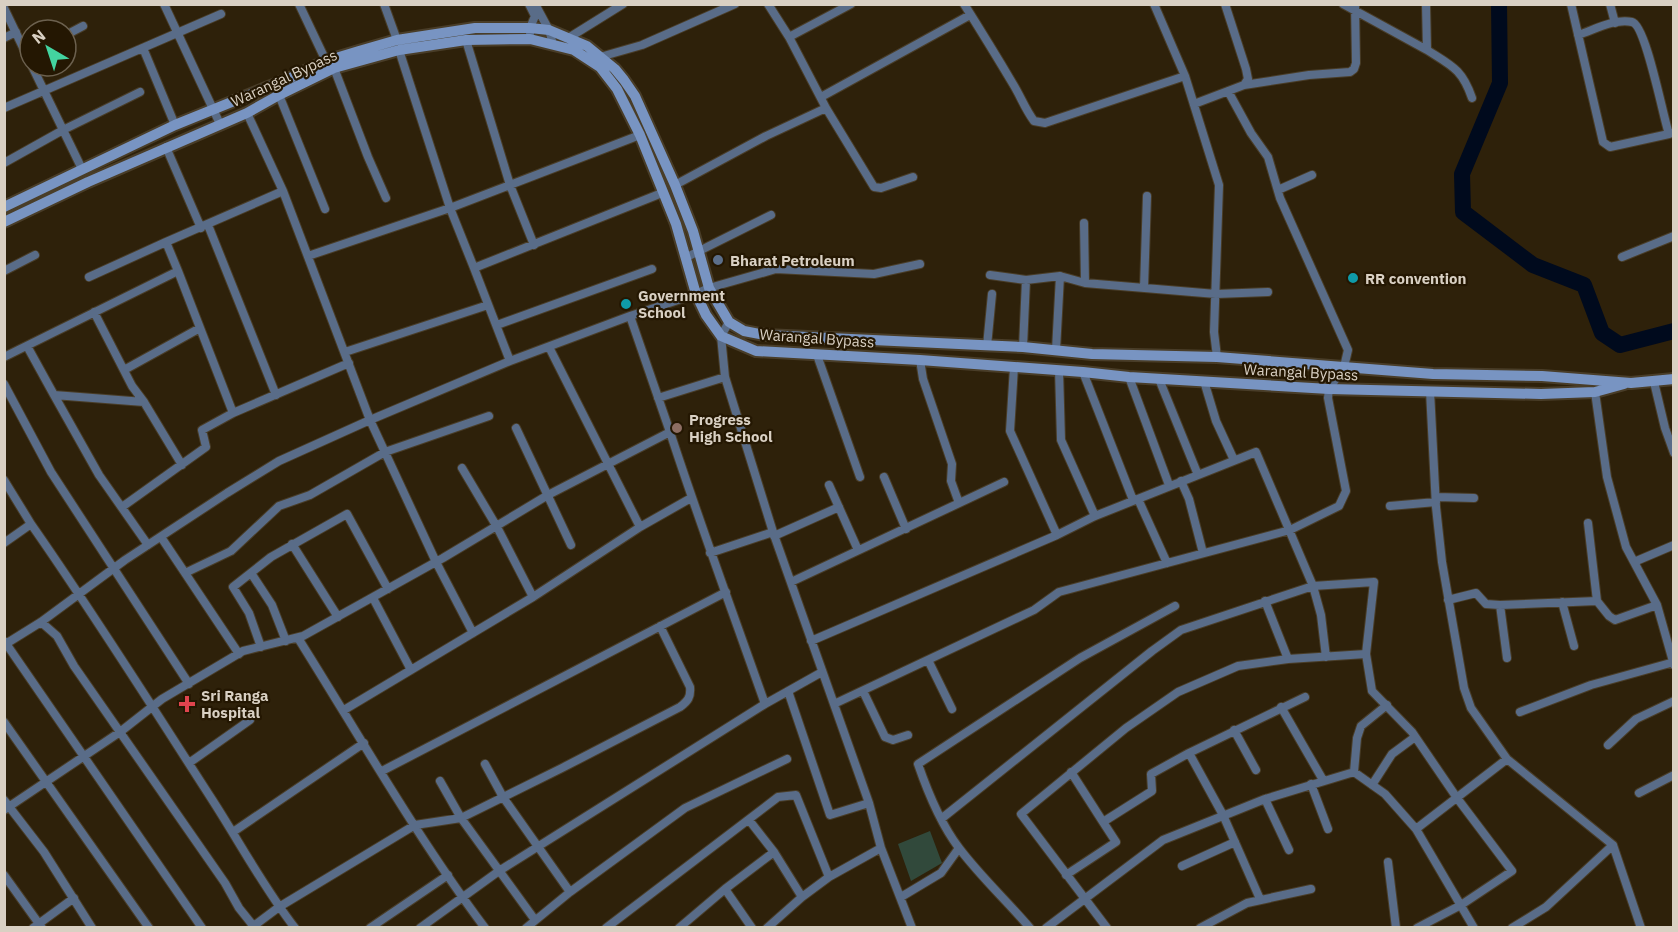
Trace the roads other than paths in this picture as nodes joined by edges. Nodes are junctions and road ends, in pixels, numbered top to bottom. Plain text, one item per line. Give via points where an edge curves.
1 (164, 4) edge
2 (299, 4) edge
3 (384, 4) edge
4 (529, 4) edge
5 (535, 4) edge
6 (623, 4) edge
7 (735, 4) edge
8 (768, 4) edge
9 (851, 4) edge
10 (964, 4) edge
11 (1154, 4) edge
12 (1225, 4) edge
13 (1343, 4) edge
14 (1426, 4) edge
15 (1571, 4) edge
16 (1610, 4) edge
17 (4, 8) edge
18 (1356, 8) edge
19 (221, 14) dead end
20 (970, 15) junction
21 (1615, 22) junction
22 (83, 26) dead end
23 (530, 28) junction
24 (78, 29) edge
25 (549, 30) junction
26 (16, 32) junction
27 (176, 33) junction
28 (1578, 35) junction
29 (18, 36) edge
30 (570, 37) junction
31 (789, 37) junction
32 (4, 38) edge
33 (530, 39) junction
34 (466, 40) junction
35 (553, 44) junction
36 (398, 45) junction
37 (143, 48) junction
38 (1427, 50) junction
39 (600, 57) junction
40 (330, 64) junction
41 (1185, 76) junction
42 (38, 78) edge
43 (1244, 85) junction
44 (44, 91) junction
45 (1228, 91) junction
46 (140, 92) dead end
47 (279, 94) junction
48 (821, 97) junction
49 (1472, 98) dead end
50 (1194, 104) junction
51 (4, 108) edge
52 (826, 108) junction
53 (214, 109) junction
54 (247, 113) junction
55 (220, 124) junction
56 (175, 125) junction
57 (63, 130) junction
58 (1671, 134) edge
59 (640, 135) junction
60 (166, 147) junction
61 (4, 163) edge
62 (82, 169) junction
63 (1312, 175) dead end
64 (913, 177) dead end
65 (510, 185) junction
66 (675, 185) junction
67 (1278, 190) junction
68 (283, 191) junction
69 (663, 193) junction
70 (1147, 196) dead end
71 (386, 198) dead end
72 (4, 207) edge
73 (450, 208) junction
74 (325, 209) dead end
75 (771, 215) dead end
76 (4, 222) edge
77 (1084, 224) dead end
78 (205, 226) junction
79 (1674, 236) edge
80 (166, 242) junction
81 (534, 245) junction
82 (699, 250) junction
83 (34, 255) dead end
84 (308, 256) junction
85 (687, 257) junction
86 (1622, 257) dead end
87 (920, 264) dead end
88 (474, 268) junction
89 (652, 269) dead end
90 (4, 271) edge
91 (178, 272) junction
92 (990, 275) dead end
93 (1060, 276) junction
94 (88, 277) dead end
95 (1026, 280) junction
96 (1085, 283) junction
97 (710, 288) junction
98 (1144, 288) junction
99 (1268, 292) dead end
100 (696, 294) junction
101 (992, 294) dead end
102 (1216, 294) junction
103 (488, 305) junction
104 (94, 312) junction
105 (630, 316) junction
106 (729, 322) junction
107 (497, 325) junction
108 (200, 328) junction
109 (721, 336) junction
110 (27, 346) junction
111 (987, 346) junction
112 (549, 347) junction
113 (1023, 347) junction
114 (1056, 350) junction
115 (345, 352) junction
116 (817, 355) junction
117 (4, 357) edge
118 (1217, 357) junction
119 (920, 360) junction
120 (510, 361) junction
121 (349, 363) junction
122 (1014, 367) junction
123 (1344, 367) junction
124 (124, 370) junction
125 (1059, 370) junction
126 (1083, 372) junction
127 (725, 377) junction
128 (1129, 377) junction
129 (1159, 379) junction
130 (1674, 379) edge
131 (1204, 381) junction
132 (1654, 381) junction
133 (1631, 383) junction
134 (4, 384) edge
135 (1430, 391) junction
136 (1595, 392) junction
137 (54, 395) junction
138 (276, 395) junction
139 (658, 398) junction
140 (1328, 398) junction
141 (144, 402) junction
142 (233, 413) junction
143 (489, 416) dead end
144 (370, 420) junction
145 (516, 428) dead end
146 (670, 432) junction
147 (385, 452) junction
148 (1674, 453) edge
149 (1234, 460) junction
150 (607, 463) junction
151 (182, 465) junction
152 (462, 468) dead end
153 (1198, 475) junction
154 (860, 477) dead end
155 (884, 477) dead end
156 (4, 480) edge
157 (1181, 481) junction
158 (1004, 482) dead end
159 (830, 485) dead end
160 (1169, 485) junction
161 (548, 495) junction
162 (692, 498) junction
163 (1474, 498) dead end
164 (1136, 499) junction
165 (1436, 499) junction
166 (959, 503) junction
167 (1390, 506) dead end
168 (122, 507) junction
169 (839, 507) junction
170 (1095, 516) junction
171 (1588, 523) dead end
172 (31, 524) junction
173 (497, 527) junction
174 (640, 527) junction
175 (906, 530) junction
176 (1290, 530) junction
177 (773, 534) junction
178 (1057, 536) junction
179 (161, 537) junction
180 (4, 543) edge
181 (292, 544) junction
182 (148, 545) junction
183 (571, 545) dead end
184 (1674, 545) edge
185 (858, 550) junction
186 (710, 553) junction
187 (1203, 553) junction
188 (436, 562) junction
189 (1634, 562) junction
190 (1167, 563) junction
191 (115, 568) junction
192 (185, 573) junction
193 (251, 573) junction
194 (791, 582) junction
195 (1313, 586) junction
196 (388, 589) junction
197 (726, 592) junction
198 (80, 593) junction
199 (533, 597) junction
200 (372, 598) junction
201 (1448, 600) junction
202 (1265, 601) junction
203 (1597, 601) junction
204 (1562, 602) junction
205 (1500, 605) junction
206 (1657, 605) junction
207 (1175, 606) dead end
208 (338, 617) junction
209 (41, 622) junction
210 (660, 626) junction
211 (473, 633) junction
212 (298, 638) junction
213 (286, 641) junction
214 (811, 641) junction
215 (5, 643) edge
216 (1574, 646) dead end
217 (261, 647) junction
218 (239, 654) junction
219 (1366, 654) junction
220 (1326, 657) junction
221 (1507, 658) dead end
222 (1288, 659) junction
223 (928, 660) junction
224 (1673, 663) edge
225 (411, 670) junction
226 (822, 672) junction
227 (189, 684) junction
228 (788, 691) junction
229 (863, 691) junction
230 (1305, 697) dead end
231 (1674, 702) edge
232 (765, 704) junction
233 (834, 704) junction
234 (1387, 705) junction
235 (152, 706) junction
236 (1281, 707) junction
237 (952, 709) dead end
238 (344, 711) junction
239 (1520, 712) dead end
240 (250, 720) dead end
241 (4, 722) edge
242 (1234, 730) junction
243 (120, 732) junction
244 (908, 735) dead end
245 (1414, 736) junction
246 (364, 743) junction
247 (1608, 745) dead end
248 (1189, 753) junction
249 (82, 755) junction
250 (786, 759) dead end
251 (1506, 759) junction
252 (189, 763) junction
253 (485, 764) dead end
254 (382, 771) junction
255 (1256, 771) dead end
256 (1071, 772) junction
257 (1354, 772) junction
258 (1674, 775) edge
259 (46, 780) junction
260 (1323, 780) junction
261 (440, 782) dead end
262 (1311, 784) junction
263 (1372, 785) junction
264 (1639, 793) dead end
265 (503, 797) junction
266 (1457, 798) junction
267 (1265, 799) junction
268 (869, 803) junction
269 (6, 806) edge
270 (1223, 815) junction
271 (461, 818) junction
272 (941, 819) junction
273 (749, 820) junction
274 (1103, 822) junction
275 (415, 825) junction
276 (1328, 829) dead end
277 (1416, 829) junction
278 (233, 832) junction
279 (1235, 842) junction
280 (1613, 845) junction
281 (537, 847) junction
282 (881, 848) junction
283 (959, 848) junction
284 (1289, 850) dead end
285 (774, 852) junction
286 (1388, 862) dead end
287 (1182, 866) dead end
288 (499, 871) junction
289 (4, 875) edge
290 (448, 875) junction
291 (1066, 875) junction
292 (829, 878) junction
293 (1311, 889) dead end
294 (725, 890) junction
295 (570, 892) junction
296 (461, 896) junction
297 (802, 897) junction
298 (901, 897) junction
299 (74, 898) junction
300 (1260, 899) junction
301 (1085, 900) junction
302 (1461, 905) junction
303 (279, 907) junction
304 (535, 920) junction
305 (38, 926) edge
306 (92, 927) edge
307 (149, 927) edge
308 (202, 927) edge
309 (254, 927) edge
310 (295, 927) edge
311 (370, 927) edge
312 (420, 927) edge
313 (485, 927) edge
314 (526, 927) edge
315 (606, 927) edge
316 (679, 927) edge
317 (752, 927) edge
318 (767, 927) edge
319 (912, 927) edge
320 (1030, 927) edge
321 (1046, 927) edge
322 (1107, 927) edge
323 (1201, 927) edge
324 (1396, 927) edge
325 (1417, 927) edge
326 (1474, 927) edge
327 (1512, 927) edge
328 (1641, 927) edge

1 - 27 street
2 - 40 street
3 - 36 street
4 - 23 street via 535,16
5 - 25 street
6 - 30 street
7 - 39 street via 642,45
8 - 31 street
9 - 31 street
10 - 20 street
11 - 41 street
12 - 43 street via 1246,69 1248,79
13 - 18 street
14 - 38 street
15 - 28 street
16 - 21 street
17 - 26 street
18 - 38 street
18 - 43 street via 1356,63 1350,72
19 - 27 street
20 - 41 street via 1034,121 1045,123
20 - 48 street
21 - 28 street
21 - 58 street via 1631,22 1640,29
22 - 24 street
23 - 25 main road
23 - 33 street
23 - 36 main road via 475,28
25 - 30 main road
25 - 35 street
26 - 29 street
26 - 32 street
27 - 37 street
27 - 53 street
28 - 58 street via 1605,145
30 - 39 main road
31 - 48 street
33 - 34 main road, Warangal Bypass
33 - 35 main road, Warangal Bypass
34 - 36 main road, Warangal Bypass
34 - 65 street
35 - 59 main road, Warangal Bypass via 574,50 600,67 617,89
36 - 40 main road, Warangal Bypass
36 - 73 street
37 - 44 street
37 - 56 street
38 - 49 street via 1456,69 1466,80
39 - 66 main road via 615,69 635,96
40 - 47 main road, Warangal Bypass
40 - 53 main road
40 - 71 street
41 - 50 street
42 - 44 street
43 - 45 street
44 - 51 street
44 - 57 street
45 - 50 street
45 - 67 street via 1268,157
46 - 57 street
47 - 54 main road, Warangal Bypass
47 - 74 street
48 - 52 street
50 - 102 street via 1220,185
52 - 64 street via 874,187
52 - 66 street
53 - 55 street
53 - 56 main road
54 - 55 main road, Warangal Bypass
54 - 68 street
55 - 60 main road, Warangal Bypass
56 - 62 main road
57 - 61 street
57 - 62 street
59 - 65 street
59 - 69 main road, Warangal Bypass
60 - 76 main road, Warangal Bypass
60 - 78 street
62 - 72 main road
63 - 67 street
65 - 73 street
65 - 81 street
66 - 82 main road
67 - 123 street via 1348,350
68 - 78 street
68 - 84 street
69 - 81 street
69 - 85 main road, Warangal Bypass
70 - 98 street
73 - 84 street
73 - 88 street
75 - 82 street
77 - 96 street
78 - 80 street
78 - 138 street
79 - 86 street
80 - 91 street
80 - 94 street
81 - 88 street
82 - 85 street
82 - 97 main road
83 - 90 street
84 - 115 street
85 - 100 main road, Warangal Bypass
87 - 97 street via 874,274 776,269
88 - 103 street
89 - 107 street
91 - 104 street
91 - 108 street
92 - 95 street
93 - 95 street
93 - 96 street
93 - 114 street
95 - 113 street
96 - 98 street
97 - 100 street
97 - 106 main road
98 - 102 street
99 - 102 street
100 - 105 street
100 - 109 main road, Warangal Bypass
101 - 111 street
102 - 118 street
103 - 107 street
103 - 115 street
104 - 110 street
104 - 124 street
105 - 112 street
105 - 139 street
106 - 109 street
106 - 111 main road via 744,331 765,335
107 - 120 street
108 - 124 street
108 - 142 street
109 - 116 main road, Warangal Bypass via 756,351
109 - 127 street
110 - 117 street
110 - 137 street
111 - 113 main road
112 - 120 street
112 - 150 street
113 - 114 main road
114 - 118 main road
115 - 121 street
116 - 119 main road, Warangal Bypass
116 - 154 street
118 - 123 main road
119 - 122 main road, Warangal Bypass
119 - 166 street via 923,380 952,464 951,481
120 - 144 street
121 - 138 street
121 - 144 street
122 - 125 main road, Warangal Bypass
122 - 178 street via 1010,431
123 - 133 main road
123 - 140 street
124 - 141 street
125 - 126 main road, Warangal Bypass
125 - 170 street via 1060,440
126 - 128 main road, Warangal Bypass
126 - 164 street
127 - 139 street
127 - 177 street
128 - 129 main road, Warangal Bypass
128 - 160 street
129 - 131 main road, Warangal Bypass
129 - 153 street
130 - 132 main road
131 - 140 main road, Warangal Bypass
131 - 149 street
132 - 133 main road
132 - 148 street
133 - 136 main road, Warangal Bypass
134 - 191 street via 51,472
135 - 136 main road, Warangal Bypass
135 - 140 main road, Warangal Bypass
135 - 165 street
136 - 189 street via 1607,477 1626,547
137 - 141 street
137 - 168 street via 99,476
138 - 142 street
139 - 146 street
140 - 176 street via 1346,491 1339,506
141 - 151 street
142 - 151 street via 202,430 206,447
143 - 147 street
144 - 147 street
144 - 179 street via 279,461
145 - 161 street
146 - 150 street
146 - 162 street
147 - 188 street
147 - 192 street via 310,495 279,506 231,551
149 - 153 street
149 - 176 street via 1256,452
150 - 161 street
150 - 174 street
151 - 168 street
152 - 173 street
153 - 157 street
155 - 175 street
156 - 172 street
157 - 160 street
157 - 187 street
158 - 166 street
159 - 169 street
160 - 164 street
161 - 173 street
161 - 183 street
162 - 174 street
162 - 186 street
163 - 165 street
164 - 170 street
164 - 190 street
165 - 167 street
165 - 201 street
166 - 175 street
168 - 182 street
169 - 177 street
169 - 185 street
170 - 178 street
171 - 203 street
172 - 180 street
172 - 198 street
173 - 188 street
173 - 199 street
174 - 199 street
175 - 185 street
176 - 187 street
176 - 195 street
177 - 186 street
177 - 194 street
178 - 214 street
179 - 182 street
179 - 192 street
181 - 193 street
181 - 196 street via 347,514
181 - 208 street
182 - 191 street
184 - 189 street
185 - 194 street
186 - 197 street
187 - 190 street
188 - 196 street
188 - 211 street
189 - 206 street
190 - 223 street via 1059,592 1034,610
191 - 198 street
191 - 227 street
192 - 218 street
193 - 213 street via 272,605
193 - 217 street via 233,587 249,613
194 - 214 street
195 - 202 street
195 - 219 street via 1374,582
195 - 220 street
196 - 200 street
197 - 210 street
197 - 232 street
198 - 209 street
198 - 235 street
199 - 211 street
200 - 208 street
200 - 225 street
201 - 205 street via 1476,593 1486,604
201 - 251 street via 1464,688 1472,708
202 - 222 street
202 - 272 street via 1181,630
203 - 204 street
203 - 206 street via 1615,620
204 - 205 street
204 - 216 street
205 - 221 street
206 - 224 street
207 - 272 street via 1080,658 918,764
208 - 212 street
209 - 215 street
209 - 243 street via 57,636
210 - 254 street
210 - 265 street via 690,687 688,701
211 - 225 street
212 - 213 street
212 - 238 street
213 - 217 street
214 - 226 street
215 - 249 street
217 - 218 street
218 - 227 street
219 - 220 street
219 - 234 street via 1372,691
220 - 222 street
222 - 256 street via 1238,666 1178,692
223 - 229 street
223 - 237 street
224 - 239 street via 1591,685
225 - 238 street
226 - 228 street
226 - 233 street
227 - 235 street
228 - 232 street
228 - 268 street via 830,815
229 - 233 street
229 - 244 street via 885,737 893,740
230 - 236 street
231 - 247 street via 1636,719
232 - 281 street
233 - 268 street
234 - 245 street
234 - 257 street via 1361,726
235 - 243 street
235 - 252 street
236 - 242 street
236 - 260 street
238 - 246 street
240 - 252 street
241 - 259 street
242 - 248 street
242 - 255 street
243 - 249 street
243 - 309 street
245 - 263 street via 1392,754
245 - 266 street
246 - 254 street
246 - 278 street
248 - 270 street
248 - 274 street via 1151,774 1152,791
249 - 259 street
249 - 308 street
250 - 295 street via 685,808
251 - 266 street
251 - 280 street
252 - 278 street
253 - 265 street
254 - 275 street
256 - 274 street
256 - 291 street via 1021,814
257 - 260 street
257 - 263 street
258 - 264 street
259 - 269 street
259 - 307 street
260 - 262 street
261 - 271 street
262 - 267 street
262 - 276 street
263 - 277 street
265 - 271 street
265 - 281 street
266 - 277 street
266 - 302 street via 1512,871
267 - 270 street
267 - 284 street
268 - 282 street
269 - 299 street via 44,852
270 - 279 street
270 - 301 street via 1163,840
271 - 275 street
271 - 288 street
272 - 283 street
273 - 285 street
273 - 292 street via 778,796 796,795
273 - 315 street
274 - 291 street via 1116,842
275 - 290 street
275 - 303 street
277 - 302 street
278 - 303 street
279 - 287 street
279 - 300 street
280 - 327 street via 1546,907
280 - 328 street
281 - 288 street
281 - 295 street
282 - 292 street
282 - 298 street
283 - 298 street via 941,873
283 - 320 street
285 - 294 street
285 - 297 street
286 - 324 street
288 - 296 street
288 - 304 street
289 - 305 street
290 - 296 street
290 - 311 street
291 - 301 street
292 - 297 street
293 - 300 street
294 - 316 street
294 - 317 street
295 - 304 street
296 - 312 street
296 - 313 street
297 - 318 street
298 - 319 street
299 - 305 street
299 - 306 street
300 - 323 street
301 - 321 street
301 - 322 street
302 - 325 street
302 - 326 street
303 - 309 street
303 - 310 street
304 - 314 street

